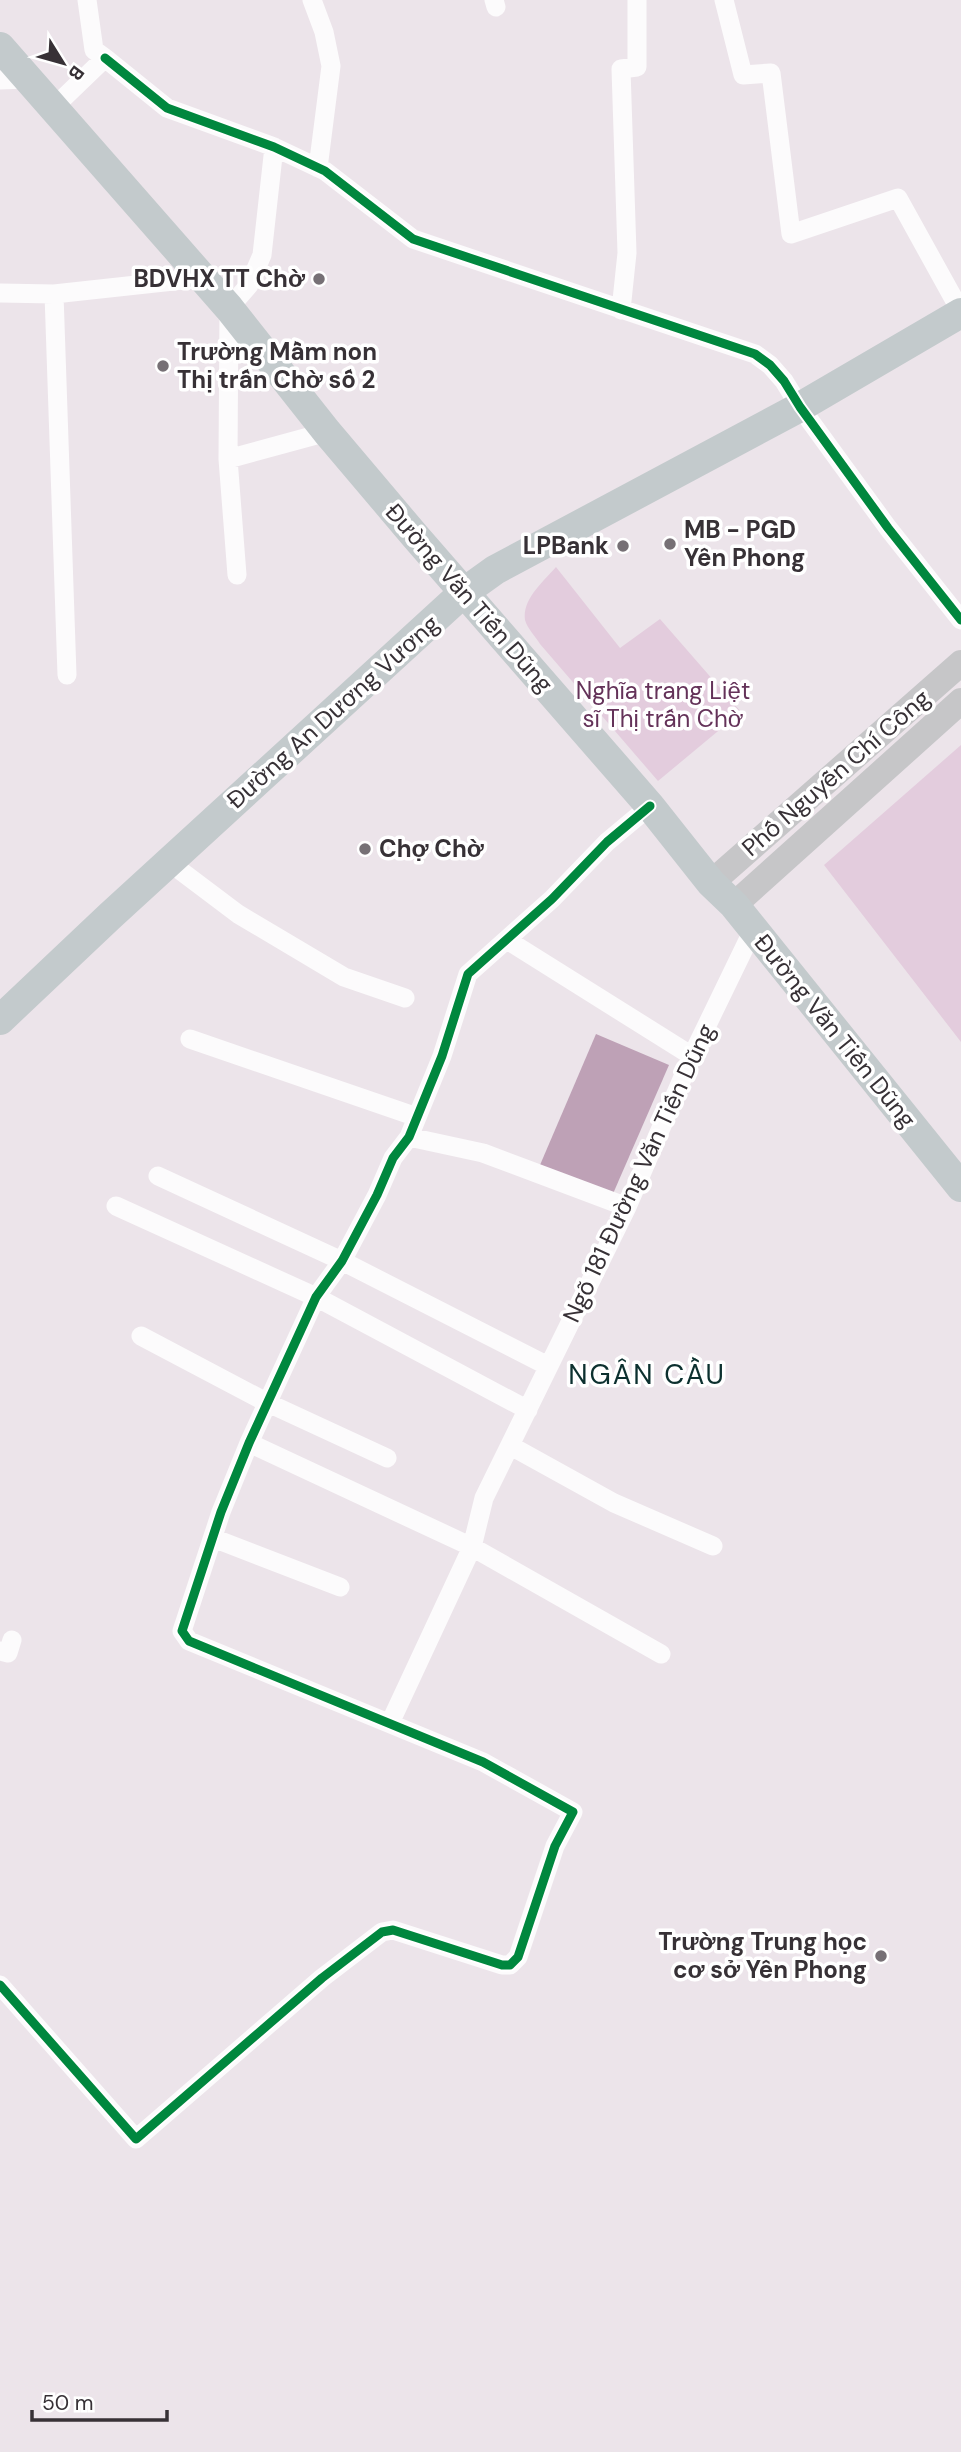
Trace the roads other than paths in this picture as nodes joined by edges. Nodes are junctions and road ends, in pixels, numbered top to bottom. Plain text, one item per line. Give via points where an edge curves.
1 (87, 0) edge
2 (312, 0) edge
3 (636, 0) edge
4 (724, 0) edge
5 (0, 47) edge
6 (104, 58) junction
7 (13, 79) edge
8 (52, 108) junction
9 (274, 147) junction
10 (318, 168) junction
11 (201, 278) junction
12 (0, 293) edge
13 (54, 294) junction
14 (229, 308) junction
15 (621, 310) junction
16 (961, 313) edge
17 (800, 407) junction
18 (327, 432) junction
19 (228, 459) junction
20 (237, 575) dead end
21 (463, 593) junction
22 (961, 620) edge
23 (961, 663) edge
24 (67, 675) dead end
25 (961, 701) edge
26 (650, 806) junction
27 (169, 862) junction
28 (711, 883) junction
29 (734, 905) junction
30 (753, 930) junction
31 (507, 940) junction
32 (405, 998) dead end
33 (0, 1020) edge
34 (190, 1039) dead end
35 (692, 1056) junction
36 (417, 1117) junction
37 (409, 1136) junction
38 (158, 1176) dead end
39 (961, 1187) edge
40 (116, 1206) dead end
41 (627, 1207) junction
42 (342, 1262) junction
43 (316, 1297) junction
44 (141, 1336) dead end
45 (548, 1367) junction
46 (268, 1403) junction
47 (528, 1410) junction
48 (249, 1443) junction
49 (511, 1446) junction
50 (387, 1458) dead end
51 (213, 1538) junction
52 (713, 1546) dead end
53 (472, 1547) junction
54 (340, 1587) dead end
55 (661, 1654) dead end
56 (390, 1723) junction
57 (0, 1985) edge

1 - 6 street via 94,50
2 - 10 street via 331,66
3 - 15 street via 637,67 621,69 627,253
4 - 16 street via 743,75 771,73 791,234 898,198
5 - 7 main road, Đường Văn Tiến Dũng
6 - 8 street
6 - 9 street via 167,108
7 - 8 main road, Đường Văn Tiến Dũng
8 - 11 main road, Đường Văn Tiến Dũng
9 - 10 street
9 - 14 street via 262,256 249,285
10 - 15 street via 413,239
11 - 13 street
11 - 14 main road, Đường Văn Tiến Dũng
12 - 13 street
13 - 24 street
14 - 18 main road, Đường Văn Tiến Dũng
14 - 19 street
15 - 17 street via 755,354 784,380
16 - 17 main road, Đường An Dương Vương
17 - 21 main road, Đường An Dương Vương via 495,570
17 - 22 street
18 - 19 street
18 - 21 main road, Đường Văn Tiến Dũng
19 - 20 street
21 - 26 main road, Đường Văn Tiến Dũng
21 - 27 main road, Đường An Dương Vương
23 - 28 street, Phố Nguyễn Chí Công
25 - 29 street, Phố Nguyễn Chí Công
26 - 28 main road, Đường Văn Tiến Dũng
26 - 31 street
27 - 32 street via 238,914 344,977
27 - 33 main road, Đường An Dương Vương
28 - 29 main road, Đường Văn Tiến Dũng
29 - 30 main road, Đường Văn Tiến Dũng
30 - 35 street, Ngõ 181 Đường Văn Tiến Dũng
30 - 39 main road, Đường Văn Tiến Dũng
31 - 35 street
31 - 36 street via 468,974
34 - 36 street
35 - 41 street, Ngõ 181 Đường Văn Tiến Dũng
36 - 37 street
37 - 41 street via 483,1153
37 - 42 street via 393,1158
38 - 42 street
40 - 43 street
41 - 45 street, Ngõ 181 Đường Văn Tiến Dũng
42 - 43 street
42 - 45 street
43 - 46 street
43 - 47 street
44 - 46 street
45 - 47 street, Ngõ 181 Đường Văn Tiến Dũng
46 - 48 street
46 - 50 street
47 - 49 street, Ngõ 181 Đường Văn Tiến Dũng
48 - 51 street
48 - 53 street
49 - 52 street via 614,1503
49 - 53 street, Ngõ 181 Đường Văn Tiến Dũng via 484,1498
51 - 54 street
51 - 56 street via 182,1631 189,1641
53 - 55 street
53 - 56 street, Ngõ 181 Đường Văn Tiến Dũng
56 - 57 street via 483,1762 573,1812 555,1846 514,1963 502,1965 393,1930 382,1932 136,2139

